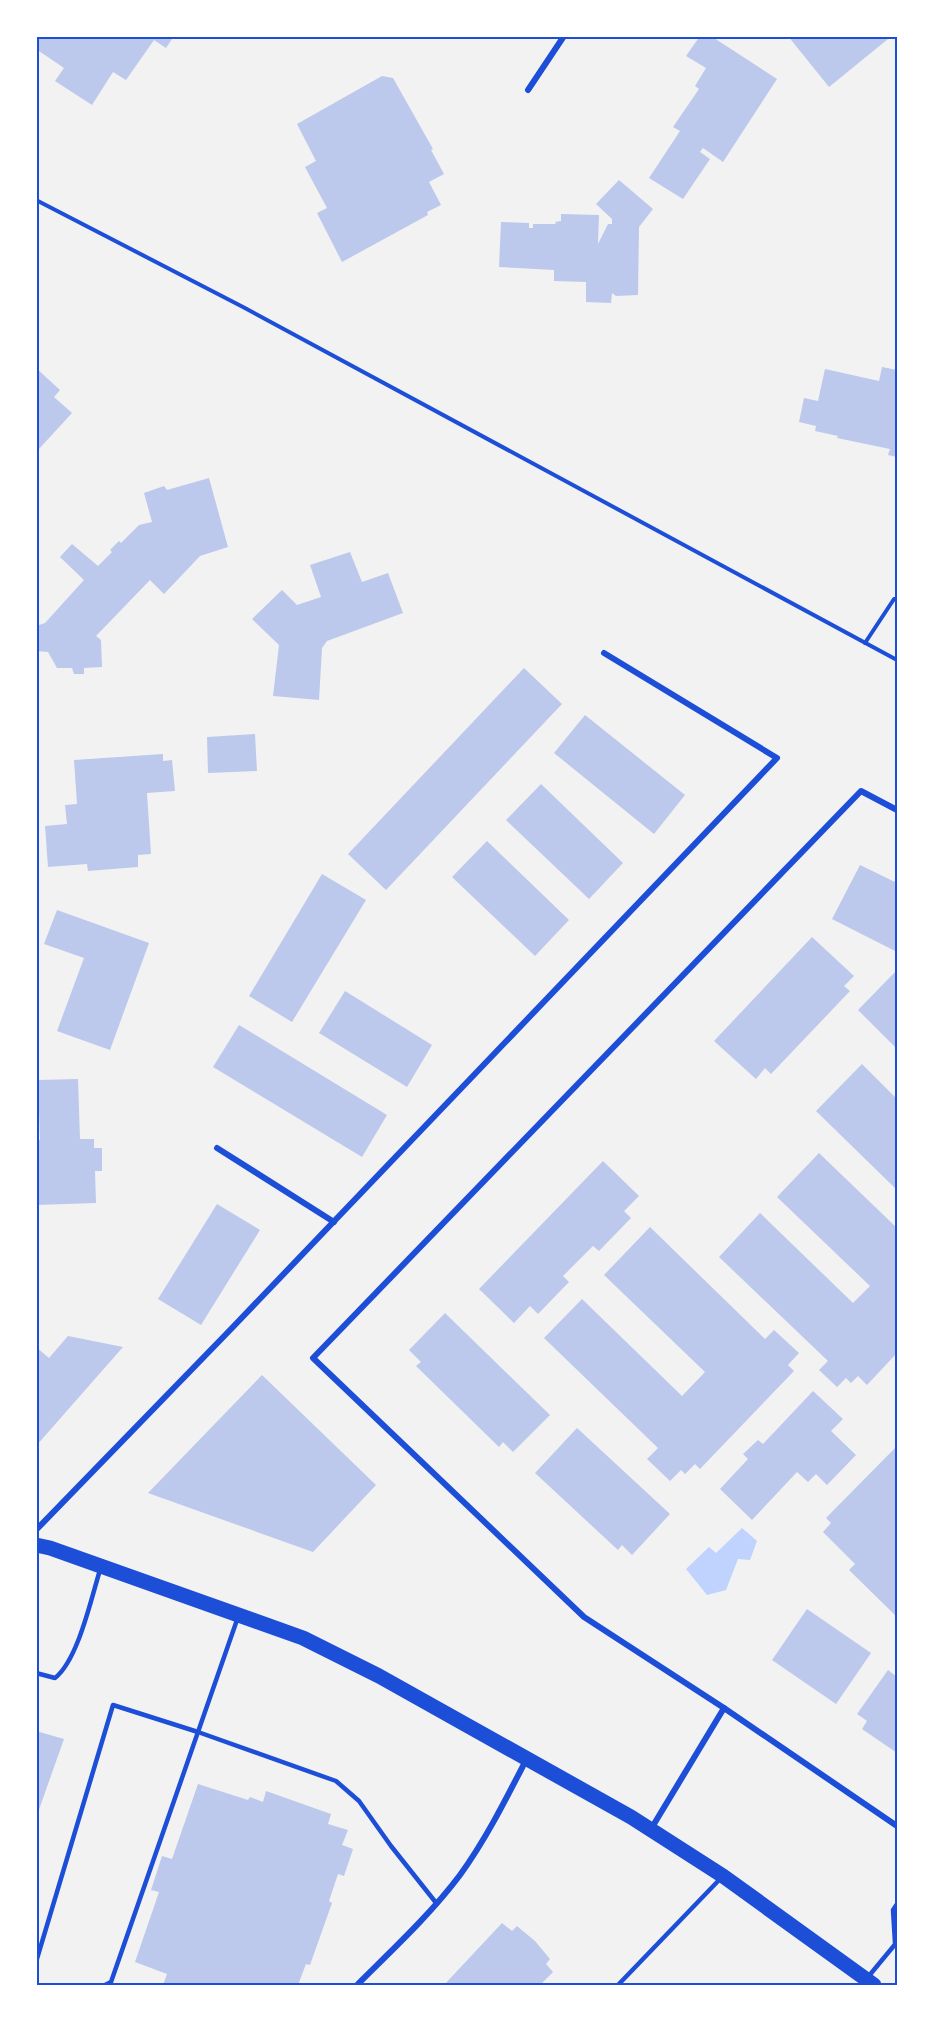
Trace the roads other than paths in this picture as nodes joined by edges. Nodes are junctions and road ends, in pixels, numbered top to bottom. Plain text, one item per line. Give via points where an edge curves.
1 (564, 36) edge
2 (528, 90) dead end
3 (604, 653) dead end
4 (897, 810) edge
5 (217, 1148) dead end
6 (334, 1222) junction
7 (36, 1530) edge
8 (36, 1545) edge
9 (101, 1566) junction
10 (238, 1615) junction
11 (36, 1673) edge
12 (724, 1708) junction
13 (198, 1732) junction
14 (526, 1760) junction
15 (897, 1826) edge
16 (651, 1829) junction
17 (723, 1876) junction
18 (437, 1904) junction
19 (897, 1904) edge
20 (896, 1943) edge
21 (36, 1962) edge
22 (870, 1982) edge
23 (105, 1985) edge
24 (357, 1985) edge
25 (618, 1985) edge

1 - 2 street
3 - 6 street via 777,758
4 - 12 street via 861,791 313,1358 584,1617
5 - 6 street
6 - 7 street
8 - 9 main road
9 - 10 main road
9 - 11 lane via 72,1656 55,1678
10 - 13 lane
10 - 14 main road via 303,1638 379,1676
12 - 15 street
12 - 16 street
13 - 18 lane via 336,1781 359,1801
13 - 21 lane via 113,1705
13 - 23 lane via 111,1982
14 - 16 main road
14 - 18 street via 476,1852
16 - 17 main road
17 - 22 main road
17 - 25 lane
18 - 24 street
19 - 20 lane via 892,1910
20 - 22 lane

